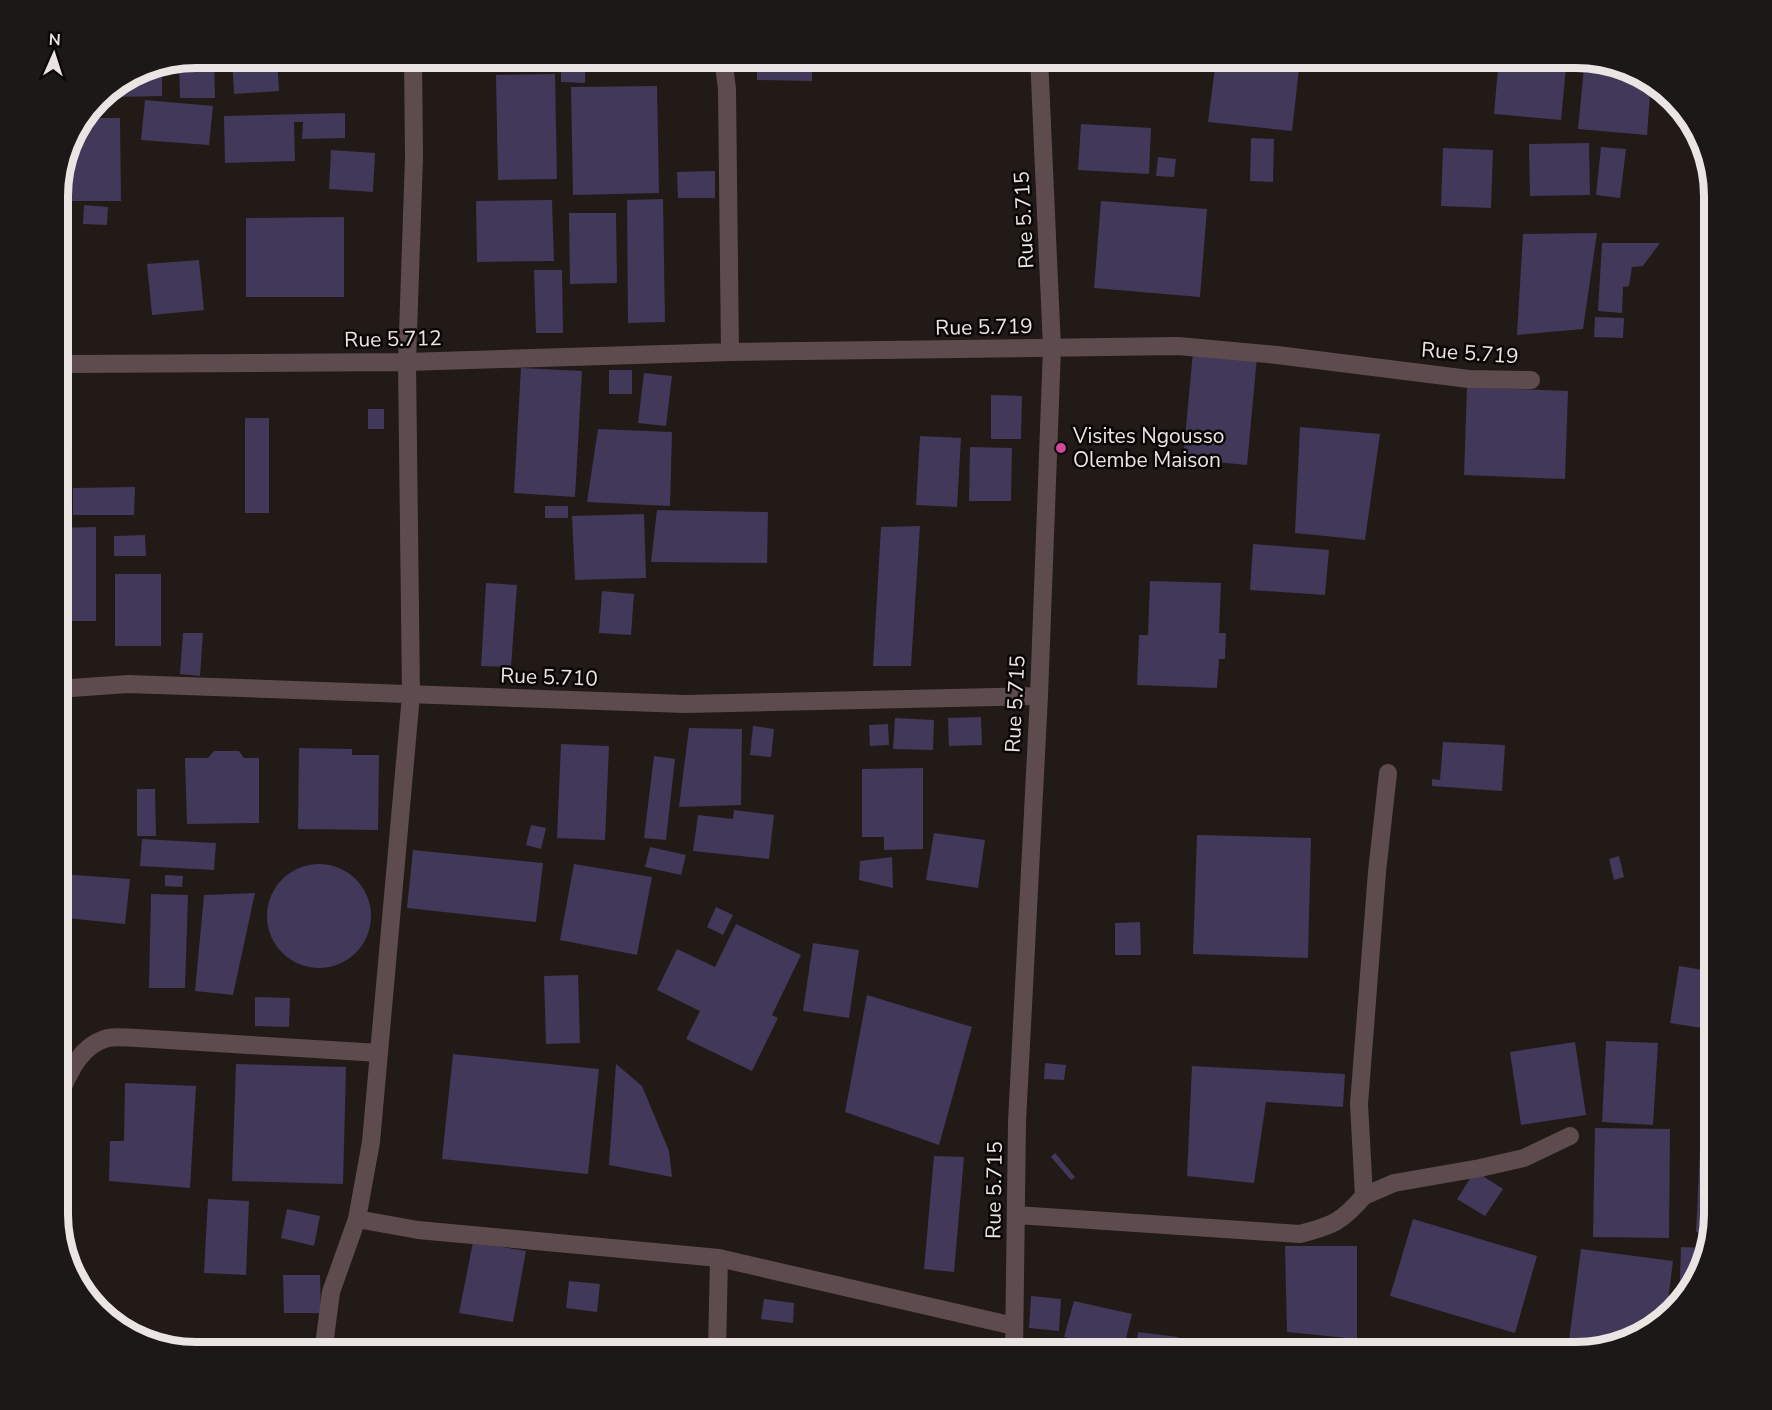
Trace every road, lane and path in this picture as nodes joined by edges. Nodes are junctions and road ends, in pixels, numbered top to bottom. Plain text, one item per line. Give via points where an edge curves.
1 (413, 68) edge
2 (724, 68) edge
3 (1039, 68) edge
4 (1052, 348) junction
5 (730, 352) junction
6 (407, 362) junction
7 (68, 364) edge
8 (1531, 380) dead end
9 (68, 688) edge
10 (411, 696) junction
11 (1039, 696) junction
12 (1388, 773) dead end
13 (379, 1053) junction
14 (68, 1077) edge
15 (1570, 1136) dead end
16 (1364, 1196) junction
17 (1016, 1215) junction
18 (357, 1219) junction
19 (719, 1258) junction
20 (1014, 1326) junction
21 (324, 1342) edge
22 (717, 1342) edge
23 (1014, 1342) edge

1 - 6 street
2 - 5 street
3 - 4 street, Rue 5.715
4 - 5 street, Rue 5.719
4 - 8 street, Rue 5.719 via 1178,346 1469,379
4 - 11 street, Rue 5.715
5 - 6 street, Rue 5.712
6 - 7 street, Rue 5.712
6 - 10 street
9 - 10 street, Rue 5.710 via 128,684
10 - 11 street, Rue 5.710 via 685,704
10 - 13 street
11 - 17 street, Rue 5.715
12 - 16 street via 1359,1104
13 - 14 street via 108,1038 86,1050
13 - 18 street via 371,1142
15 - 16 street via 1524,1158 1394,1183
16 - 17 street via 1331,1226 1300,1234
17 - 20 street, Rue 5.715
18 - 19 street via 418,1230
18 - 21 street via 331,1292
19 - 20 street
19 - 22 street
20 - 23 street, Rue 5.715

